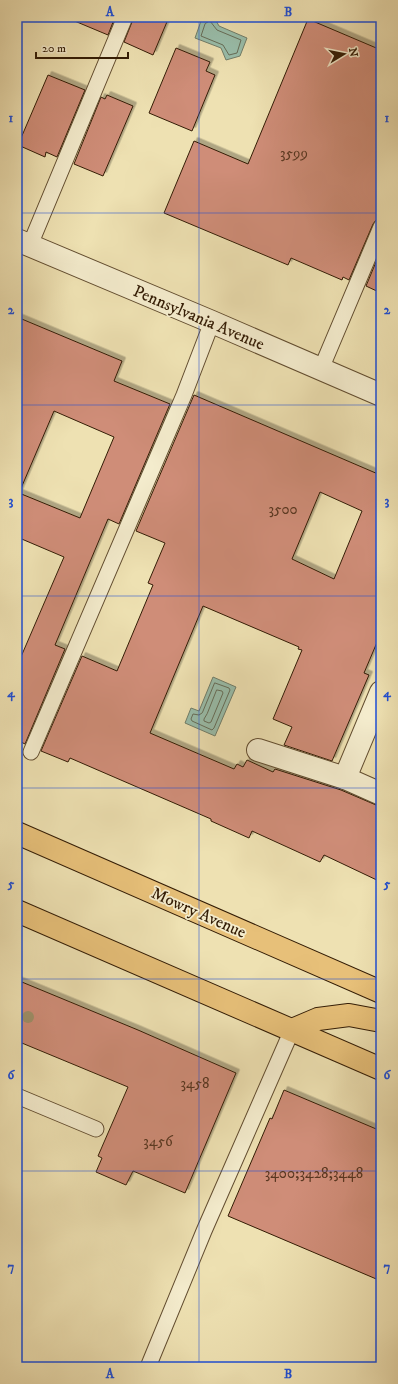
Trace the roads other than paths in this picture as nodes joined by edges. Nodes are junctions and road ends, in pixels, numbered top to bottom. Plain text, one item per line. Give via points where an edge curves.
1 (125, 17) edge
2 (381, 227) edge
3 (23, 243) edge
4 (212, 322) junction
5 (321, 369) junction
6 (381, 395) edge
7 (381, 692) edge
8 (258, 750) dead end
9 (31, 752) dead end
10 (345, 778) junction
11 (381, 794) edge
12 (17, 833) edge
13 (17, 911) edge
14 (381, 992) edge
15 (381, 1021) edge
16 (292, 1030) junction
17 (381, 1069) edge
18 (17, 1096) edge
19 (96, 1129) dead end
20 (148, 1367) edge

1 - 3 lane
2 - 5 lane
3 - 4 street, Pennsylvania Avenue
4 - 5 street, Pennsylvania Avenue
4 - 9 lane via 184,395
5 - 6 street, Pennsylvania Avenue
7 - 10 street
8 - 10 street
10 - 11 street
12 - 14 main road, Mowry Avenue
13 - 16 main road
15 - 16 main road via 349,1015 318,1019
16 - 17 main road
16 - 20 lane
18 - 19 lane

